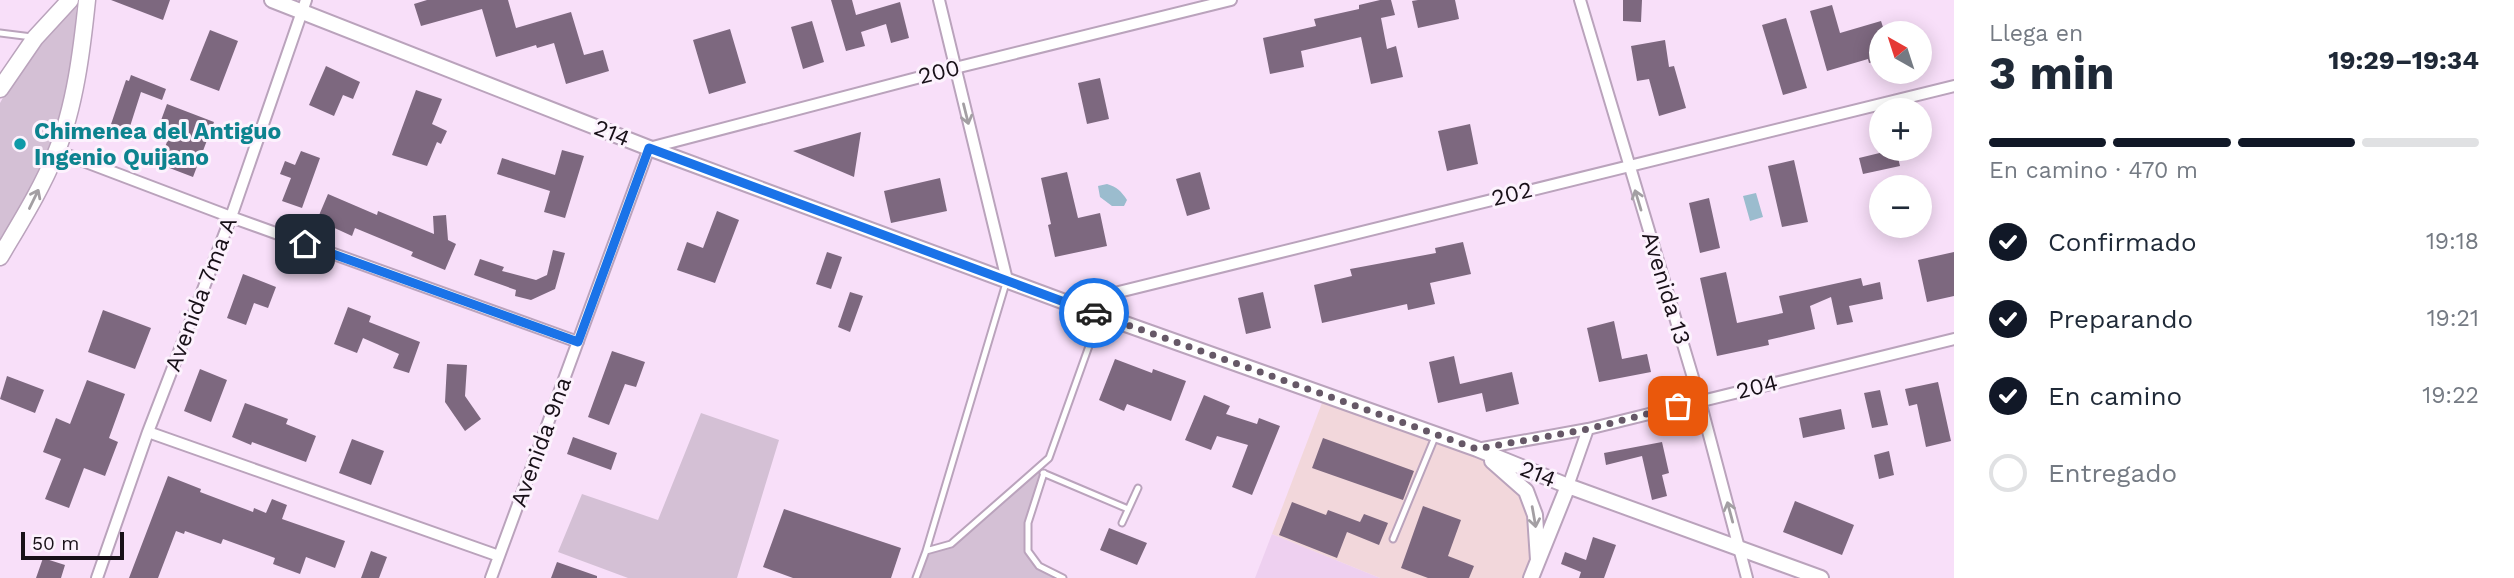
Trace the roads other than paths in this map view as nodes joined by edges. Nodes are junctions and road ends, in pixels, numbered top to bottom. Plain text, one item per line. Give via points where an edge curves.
1 (70, 0) edge
2 (87, 0) edge
3 (272, 0) edge
4 (939, 0) edge
5 (1231, 0) edge
6 (1580, 0) edge
7 (303, 5) edge
8 (0, 33) edge
9 (35, 38) junction
10 (955, 68) junction
11 (1954, 86) edge
12 (0, 89) edge
13 (649, 148) junction
14 (57, 151) junction
15 (1628, 165) junction
16 (231, 217) junction
17 (0, 257) edge
18 (1007, 280) junction
19 (1070, 304) junction
20 (1100, 315) junction
21 (1954, 339) edge
22 (578, 342) junction
23 (1700, 401) junction
24 (1588, 429) junction
25 (148, 432) junction
26 (1436, 434) junction
27 (1477, 449) junction
28 (1037, 470) junction
29 (1045, 473) junction
30 (1569, 486) junction
31 (1139, 488) dead end
32 (1128, 509) junction
33 (1122, 523) dead end
34 (1393, 539) dead end
35 (1740, 550) junction
36 (926, 551) junction
37 (499, 556) junction
38 (1538, 560) junction
39 (97, 578) edge
40 (491, 578) edge
41 (916, 578) edge
42 (1063, 578) edge
43 (1531, 578) edge
44 (1747, 578) edge
45 (1821, 578) edge

1 - 9 main road
2 - 14 main road via 82,48
3 - 7 street, 214
4 - 10 street
5 - 10 street, 200
6 - 15 street, Avenida 13
7 - 13 street, 214
7 - 16 street, Avenida 7ma A
8 - 9 lane
9 - 12 main road
10 - 13 street, 200
10 -> 18 street
11 - 15 street, 202
13 - 18 street, 214
13 - 22 street, Avenida 9na
14 - 16 street
17 -> 14 main road via 33,204
15 - 19 street, 202
23 -> 15 street, Avenida 13
16 - 22 street
16 - 25 street, Avenida 7ma A
18 - 19 street, 214
18 - 36 lane
19 - 20 street, 214
20 - 26 street, 214
20 - 28 lane via 1049,458
21 - 23 street, 204
22 - 37 street, Avenida 9na
23 - 24 street, 204
35 -> 23 street, Avenida 13
24 - 27 street, 204
24 - 30 street
25 - 37 street
25 - 39 street, Avenida 7ma A
26 - 27 street, 214
26 - 34 lane
27 - 30 street, 214
27 -> 38 street via 1527,491 1535,515
28 - 29 lane
28 - 36 lane via 951,544
29 - 32 lane
29 - 42 lane via 1028,523 1028,551 1039,566
30 - 35 street, 214
30 - 38 street
31 - 32 lane
32 - 33 lane
35 - 44 street, Avenida 13
35 - 45 street, 214
36 - 41 lane
37 - 40 street, Avenida 9na
38 - 43 street

